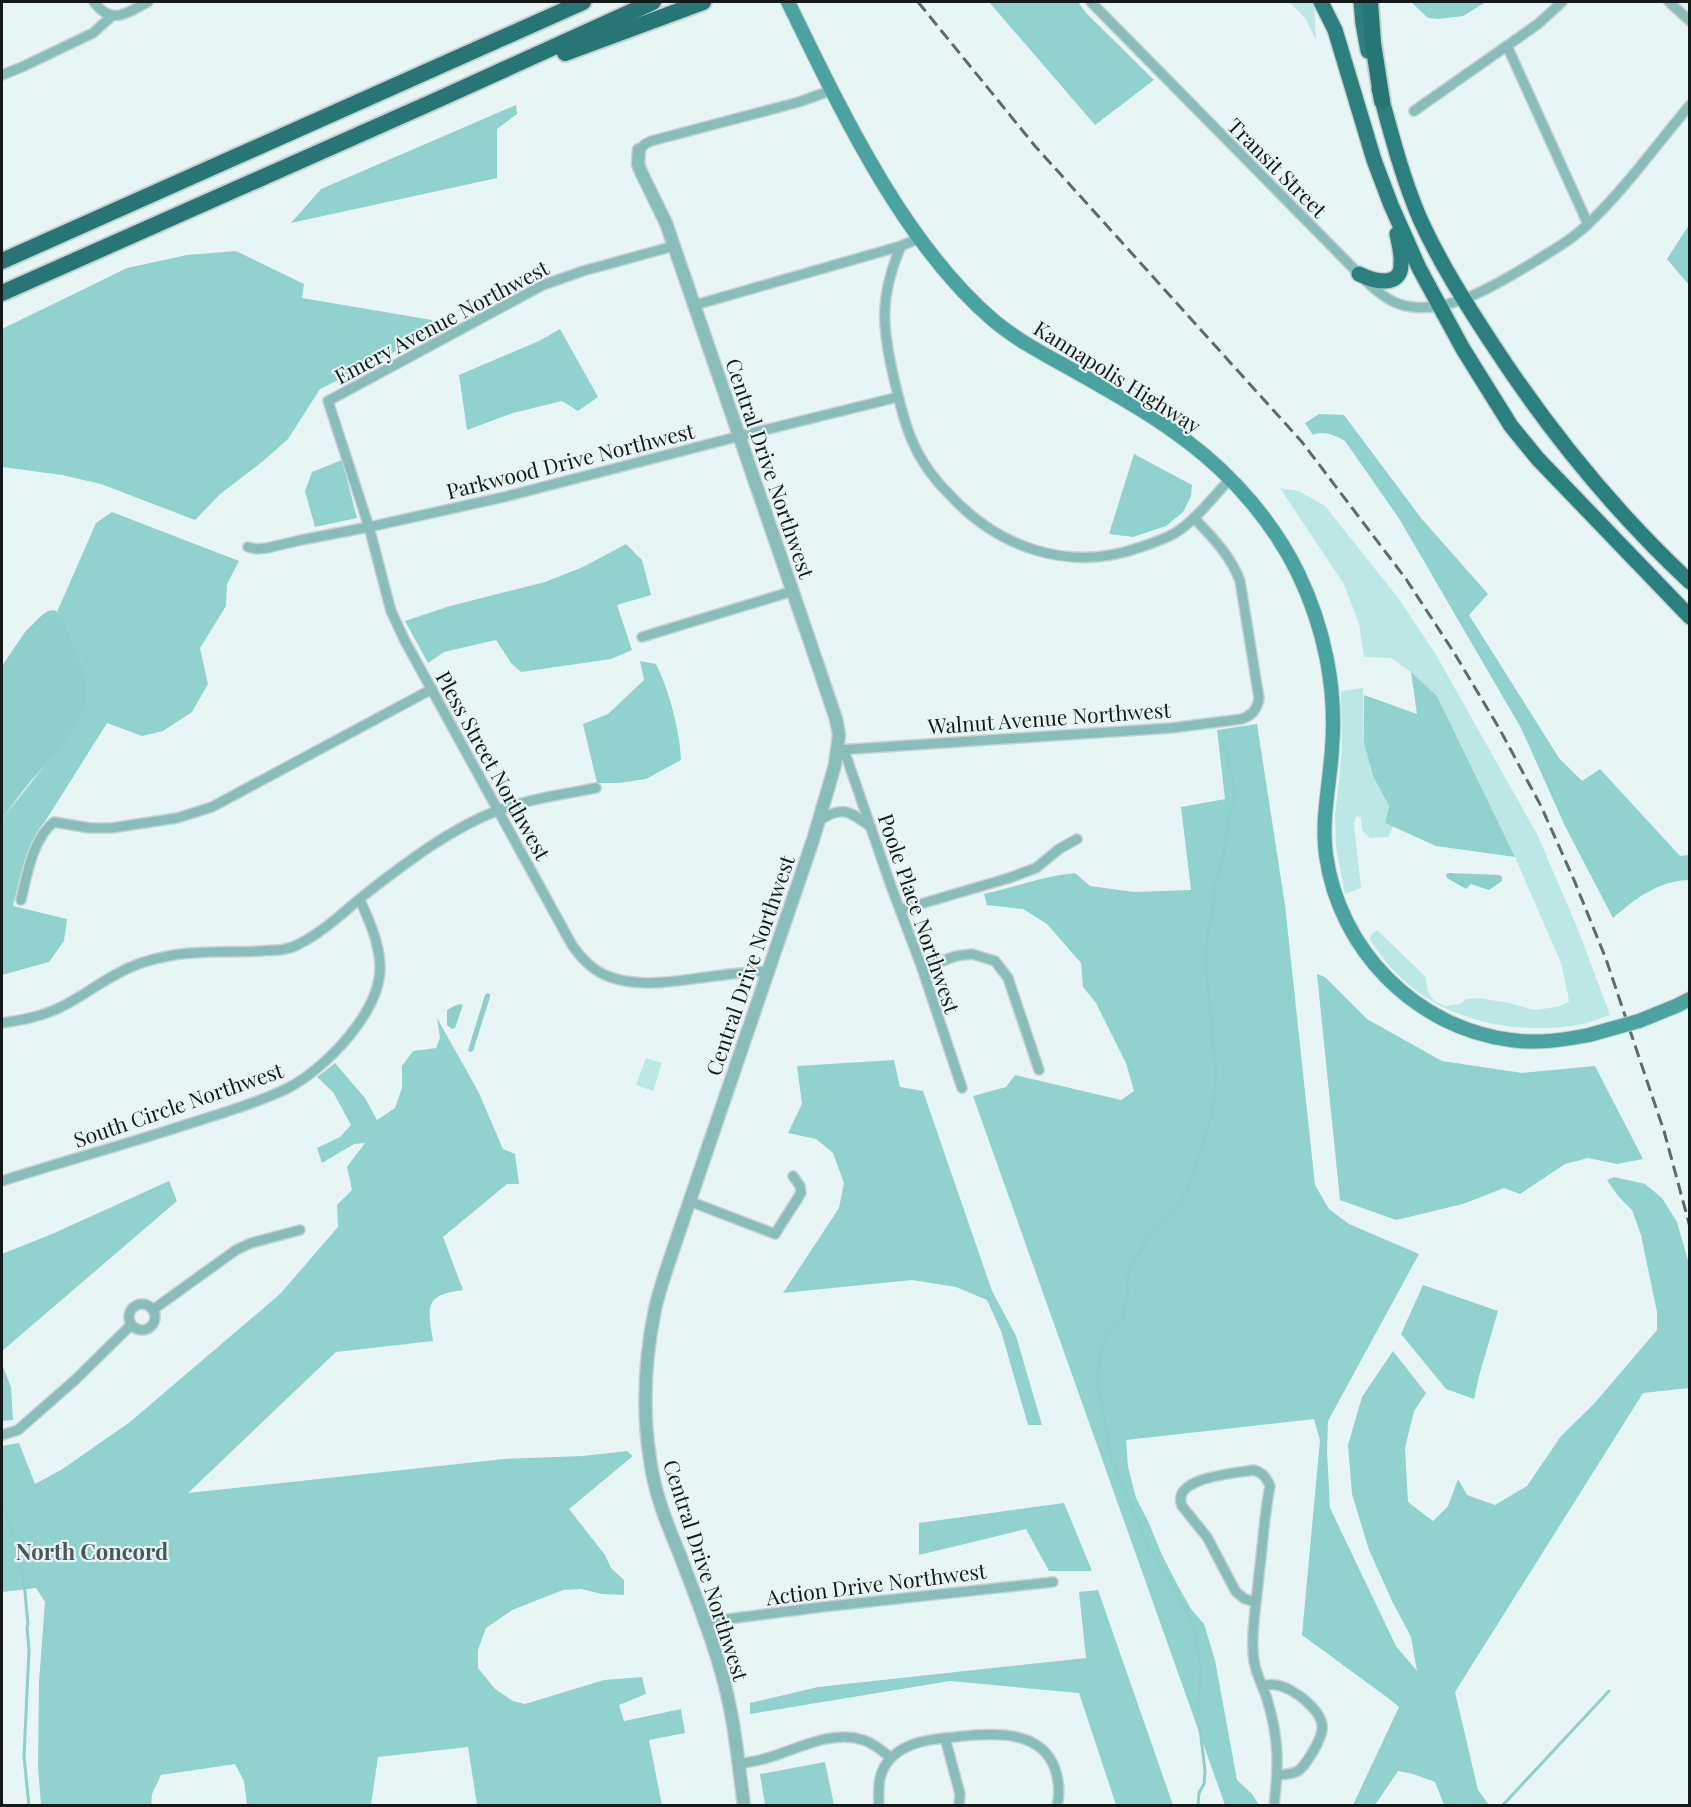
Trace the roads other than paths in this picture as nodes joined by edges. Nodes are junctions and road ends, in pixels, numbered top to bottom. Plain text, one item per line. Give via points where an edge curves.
1 (94, 2) edge
2 (148, 2) edge
3 (567, 2) edge
4 (583, 2) edge
5 (653, 2) edge
6 (703, 2) edge
7 (788, 2) edge
8 (1091, 2) edge
9 (1322, 2) edge
10 (1361, 2) edge
11 (1370, 2) edge
12 (1562, 2) edge
13 (1669, 2) edge
14 (112, 16) junction
15 (1689, 21) edge
16 (501, 39) junction
17 (1507, 46) junction
18 (2, 75) edge
19 (832, 90) junction
20 (437, 100) junction
21 (1382, 101) junction
22 (1689, 105) edge
23 (1414, 111) dead end
24 (639, 150) joint
25 (1391, 205) junction
26 (1588, 224) junction
27 (910, 243) junction
28 (674, 246) junction
29 (2, 261) edge
30 (1359, 274) junction
31 (2, 293) edge
32 (1463, 299) junction
33 (694, 305) junction
34 (1439, 306) junction
35 (898, 397) junction
36 (328, 401) joint
37 (740, 436) junction
38 (1230, 479) junction
39 (1195, 519) junction
40 (369, 527) junction
41 (248, 547) dead end
42 (1689, 582) edge
43 (793, 591) junction
44 (1689, 617) edge
45 (642, 637) dead end
46 (432, 689) junction
47 (841, 750) junction
48 (596, 788) dead end
49 (500, 810) junction
50 (819, 821) junction
51 (871, 826) junction
52 (1077, 839) dead end
53 (21, 900) dead end
54 (360, 900) junction
55 (900, 910) junction
56 (922, 968) junction
57 (767, 971) junction
58 (1689, 999) edge
59 (2, 1023) edge
60 (1039, 1070) dead end
61 (962, 1088) dead end
62 (793, 1176) dead end
63 (2, 1180) edge
64 (689, 1200) junction
65 (300, 1230) dead end
66 (154, 1309) junction
67 (131, 1324) junction
68 (2, 1435) edge
69 (1053, 1582) dead end
70 (1256, 1602) junction
71 (704, 1622) junction
72 (1262, 1686) junction
73 (945, 1738) junction
74 (891, 1758) junction
75 (739, 1764) junction
76 (1278, 1775) junction
77 (744, 1806) edge
78 (879, 1806) edge
79 (959, 1806) edge
80 (1056, 1806) edge
81 (1274, 1806) edge

1 - 14 street
2 - 14 street via 122,16
3 - 16 highway
4 - 16 highway
5 - 20 highway
6 - 20 highway
7 - 19 main road, Kannapolis Highway
8 - 30 street, Transit Street
9 - 25 highway via 1335,30
10 - 21 highway via 1365,38
11 - 21 highway
12 - 17 street
13 - 15 street
14 - 18 street via 93,33
16 - 29 highway
17 - 23 street
17 - 26 street
19 - 24 street via 651,141
19 - 27 main road, Kannapolis Highway
20 - 31 highway
21 - 32 highway via 1420,217
22 - 26 street, Transit Street
24 - 28 street, Central Drive Northwest via 638,164
25 - 30 highway via 1401,263 1399,274 1382,282
25 - 34 highway
26 - 32 street, Transit Street via 1520,270
27 - 33 street
27 - 35 street via 892,268 884,325
27 - 38 main road, Kannapolis Highway via 996,323 1165,425
28 - 33 street, Central Drive Northwest
28 - 36 street, Emery Avenue Northwest via 543,285
30 - 34 street, Transit Street via 1394,302 1414,307
32 - 34 street, Transit Street
32 - 42 highway via 1567,449
33 - 37 street, Central Drive Northwest
34 - 44 highway via 1488,391 1525,445
35 - 37 street, Parkwood Drive Northwest
35 - 39 street via 918,454 935,479 982,525 1031,549 1083,558 1106,557 1164,538
36 - 40 street, Pless Street Northwest
37 - 40 street, Parkwood Drive Northwest via 504,497
37 - 43 street, Central Drive Northwest
38 - 39 street
38 - 58 main road, Kannapolis Highway, bridge via 1286,551 1308,597 1323,642 1333,722 1324,818 1326,856 1342,910 1371,961 1422,1008 1480,1034 1511,1040 1535,1042 1589,1035 1639,1021
39 - 47 street, Walnut Avenue Northwest via 1226,553 1240,581 1259,698 1250,716 1171,728
40 - 41 street, Parkwood Drive Northwest via 267,548
40 - 46 street, Pless Street Northwest via 391,611
43 - 45 street
43 - 47 street, Central Drive Northwest via 836,719
46 - 49 street, Pless Street Northwest
46 - 53 street via 198,813 111,828 54,822 46,828 37,847
47 - 50 street, Central Drive Northwest
47 - 51 street, Poole Place Northwest
48 - 49 street
49 - 54 street via 430,847
49 - 57 street, Pless Street Northwest via 572,945 583,960 603,974 648,983
50 - 51 street via 843,811
50 - 57 street, Central Drive Northwest
51 - 55 street, Poole Place Northwest
52 - 55 street via 1036,868
54 - 59 street via 296,946 282,950 200,952 143,962 57,1009
54 - 63 street, South Circle Northwest via 376,942 378,982 350,1034 308,1075 269,1096 204,1119
55 - 56 street, Poole Place Northwest
56 - 60 street via 972,954 995,961 1008,978
56 - 61 street, Poole Place Northwest
57 - 64 street, Central Drive Northwest
62 - 64 street via 801,1193 775,1234
64 - 71 street, Central Drive Northwest via 656,1308 646,1369 645,1410 652,1475
65 - 66 street via 236,1250
66 - 67 street via 141,1303 135,1306 130,1311
66 - 67 street via 156,1316 150,1328 136,1329
67 - 68 street via 18,1430
69 - 71 street, Action Drive Northwest
70 - 70 street via 1270,1486 1267,1478 1254,1470 1198,1480 1182,1493 1182,1506 1207,1537 1236,1592
70 - 72 street via 1254,1660
71 - 75 street, Central Drive Northwest via 722,1671
72 - 76 street via 1274,1726
72 - 76 street via 1275,1684 1289,1689 1319,1714 1322,1722 1320,1738 1303,1767 1296,1773
73 - 74 street via 908,1746
73 - 79 street via 960,1794
73 - 80 street via 1009,1735 1030,1742 1053,1764 1059,1793
74 - 75 street via 863,1739 840,1737
74 - 78 street via 879,1781
75 - 77 street, Central Drive Northwest
76 - 81 street

